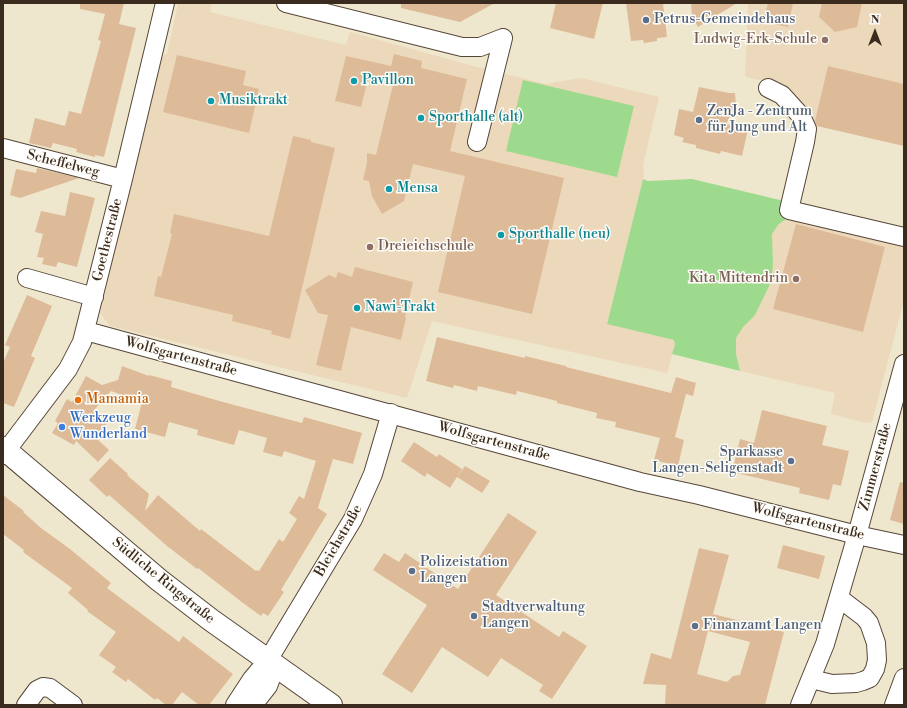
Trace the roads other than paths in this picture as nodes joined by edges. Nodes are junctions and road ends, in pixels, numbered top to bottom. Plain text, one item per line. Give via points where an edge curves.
1 (165, 3) edge
2 (286, 3) edge
3 (768, 88) dead end
4 (477, 142) dead end
5 (3, 148) edge
6 (123, 179) junction
7 (904, 237) edge
8 (27, 278) dead end
9 (94, 297) junction
10 (86, 331) junction
11 (904, 364) edge
12 (391, 413) junction
13 (4, 451) edge
14 (857, 535) junction
15 (904, 545) edge
16 (839, 598) junction
17 (272, 663) junction
18 (904, 678) edge
19 (811, 679) junction
20 (26, 705) edge
21 (73, 705) edge
22 (235, 705) edge
23 (253, 705) edge
24 (331, 705) edge
25 (800, 705) edge
26 (894, 705) edge

1 - 6 street, Goethestraße
2 - 4 street via 462,48 480,47 503,38
3 - 7 street via 782,95 802,116 807,129 789,210
5 - 6 street, Scheffelweg
6 - 9 street, Goethestraße
8 - 9 street
9 - 10 street, Goethestraße
10 - 12 street, Wolfsgartenstraße
10 - 13 street, Goethestraße via 68,369
11 - 14 street, Zimmerstraße
12 - 14 street, Wolfsgartenstraße via 640,482
12 - 17 street, Bleichstraße via 373,474 353,520
13 - 17 main road, Südliche Ringstraße via 159,580
14 - 15 street, Wolfsgartenstraße
14 - 16 street, Zimmerstraße
16 - 19 street, Zimmerstraße
16 - 19 street via 869,623 877,648 875,669 870,678 856,683 832,684
17 - 22 street via 252,679
17 - 23 street via 268,686
17 - 24 main road, Südliche Ringstraße
18 - 26 street
19 - 25 street, Zimmerstraße
20 - 21 street via 37,690 43,687 50,688

